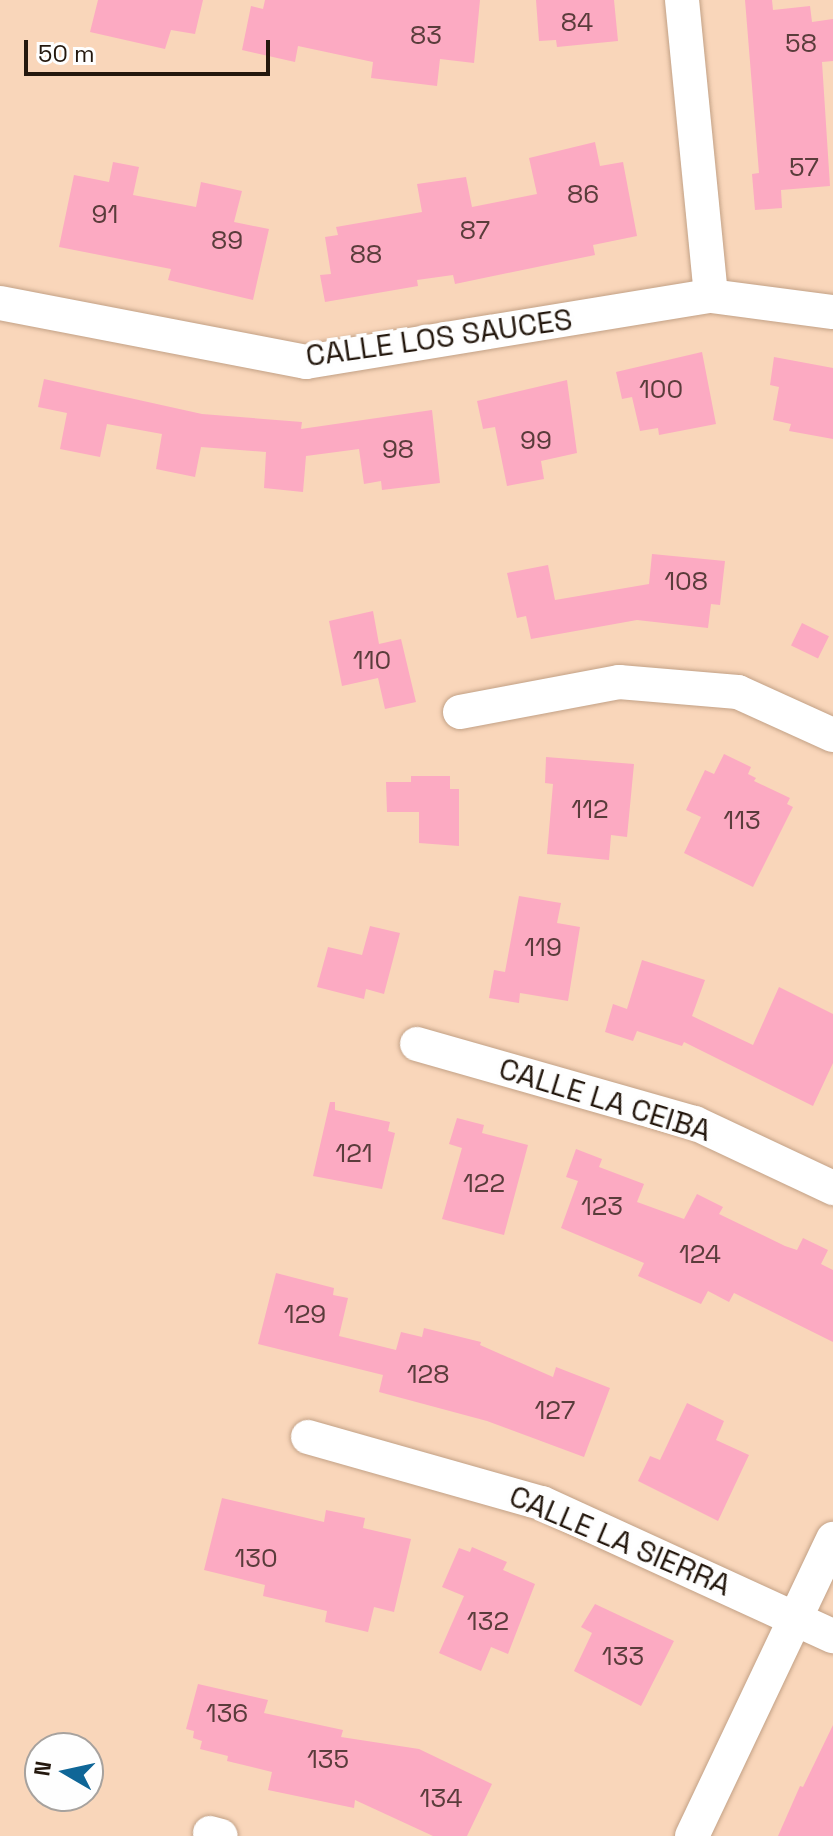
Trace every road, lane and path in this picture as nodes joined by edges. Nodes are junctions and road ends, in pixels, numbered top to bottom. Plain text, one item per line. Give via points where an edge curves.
1 (682, 0) edge
2 (711, 296) junction
3 (0, 303) edge
4 (833, 312) edge
5 (460, 712) dead end
6 (833, 735) edge
7 (417, 1044) dead end
8 (833, 1188) edge
9 (308, 1437) dead end
10 (833, 1539) edge
11 (796, 1617) junction
12 (833, 1636) edge
13 (692, 1836) edge

1 - 2 street
2 - 3 street, CALLE LOS SAUCES via 306,362
2 - 4 street, CALLE LOS SAUCES
5 - 6 street via 619,682 738,692
7 - 8 street, CALLE LA CEIBA via 695,1123
9 - 11 street, CALLE LA SIERRA via 542,1503
10 - 11 street
11 - 12 street, CALLE LA SIERRA
11 - 13 street

